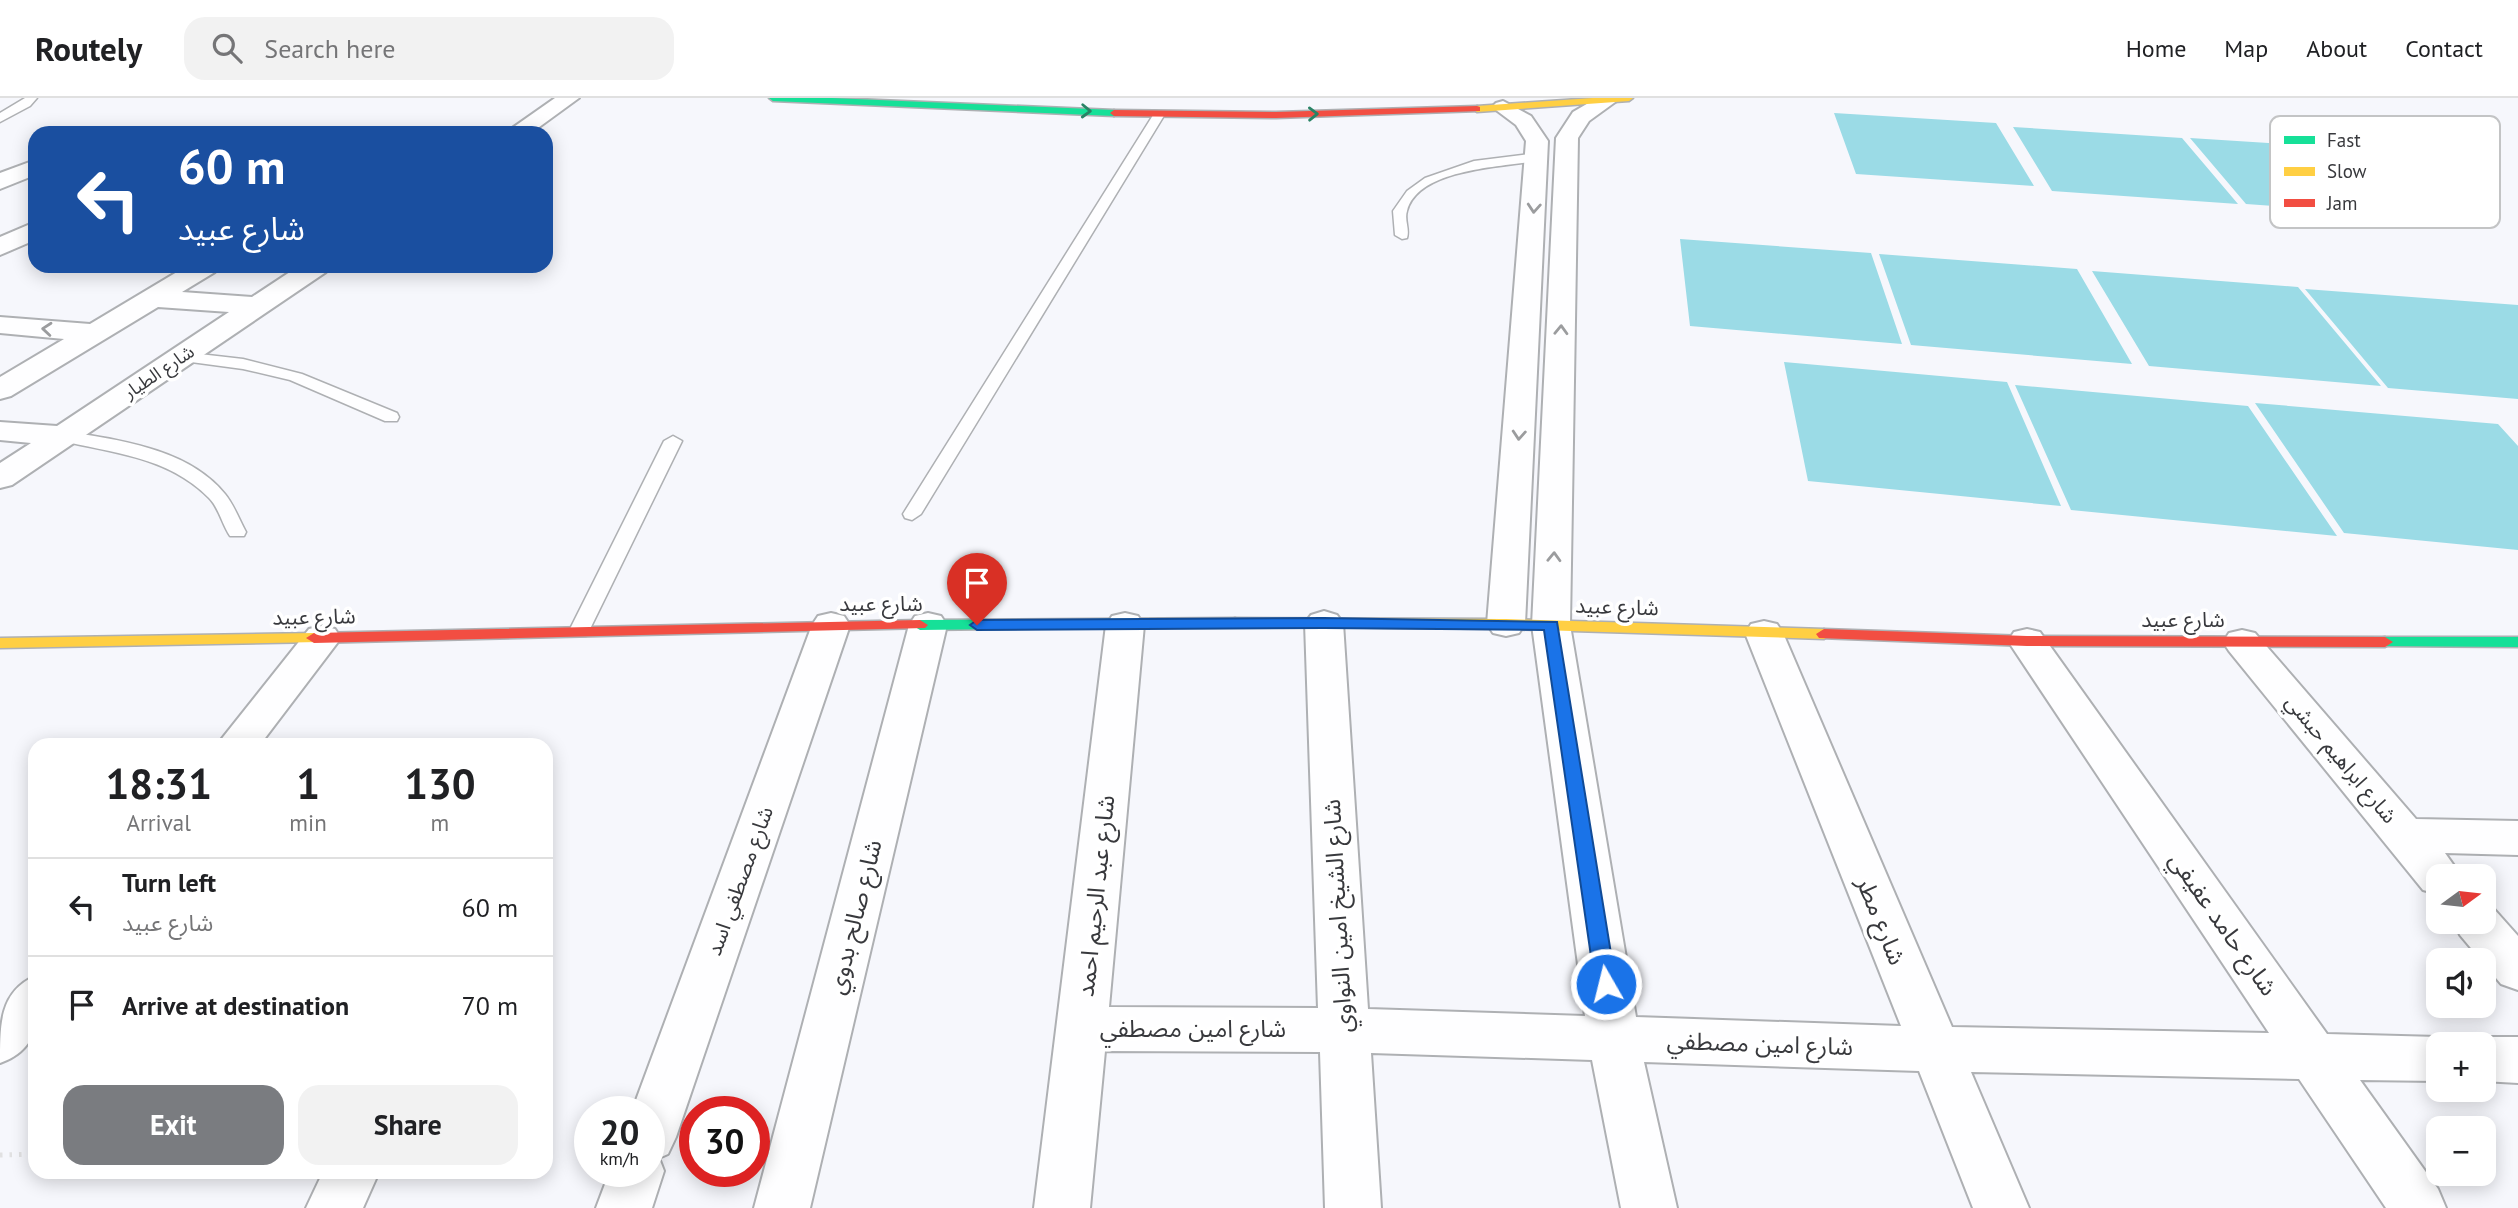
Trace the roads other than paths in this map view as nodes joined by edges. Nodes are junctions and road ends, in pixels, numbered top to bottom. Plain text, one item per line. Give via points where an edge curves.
1 (31, 98) edge
2 (569, 98) edge
3 (773, 98) edge
4 (1619, 99) edge
5 (1503, 107) junction
6 (1159, 114) junction
7 (0, 118) edge
8 (527, 126) edge
9 (1537, 158) junction
10 (28, 170) edge
11 (0, 181) edge
12 (28, 234) edge
13 (1402, 235) dead end
14 (3, 246) edge
15 (28, 246) edge
16 (194, 273) edge
17 (306, 273) edge
18 (152, 298) junction
19 (257, 306) junction
20 (0, 324) edge
21 (94, 333) junction
22 (0, 355) edge
23 (182, 356) junction
24 (51, 359) junction
25 (0, 390) edge
26 (391, 417) dead end
27 (0, 431) edge
28 (64, 436) junction
29 (673, 442) dead end
30 (0, 478) edge
31 (912, 514) dead end
32 (237, 532) dead end
33 (1324, 623) junction
34 (1506, 624) junction
35 (831, 625) junction
36 (928, 625) junction
37 (1125, 625) junction
38 (1551, 625) junction
39 (579, 631) junction
40 (1764, 633) junction
41 (322, 638) junction
42 (2027, 641) junction
43 (2242, 642) junction
44 (2518, 642) edge
45 (0, 643) edge
46 (242, 738) edge
47 (2404, 835) junction
48 (2518, 838) edge
49 (2428, 864) edge
50 (2487, 934) edge
51 (2518, 970) edge
52 (28, 1006) edge
53 (1082, 1029) junction
54 (1344, 1030) junction
55 (1614, 1040) junction
56 (0, 1041) edge
57 (1933, 1049) junction
58 (2316, 1056) junction
59 (2426, 1059) edge
60 (2496, 1059) edge
61 (2518, 1060) edge
62 (664, 1096) edge
63 (348, 1179) edge
64 (631, 1187) edge
65 (334, 1208) edge
66 (624, 1208) edge
67 (782, 1208) edge
68 (1062, 1208) edge
69 (1353, 1208) edge
70 (1649, 1208) edge
71 (2001, 1208) edge
72 (2418, 1208) edge

1 - 7 lane
2 - 8 street
3 -> 6 main road
4 - 5 main road
38 -> 4 street via 1567,138 1581,117
6 -> 5 main road via 1333,114
5 - 9 street via 1532,128 1538,141
6 - 31 lane
9 - 13 lane via 1477,164 1446,173 1416,190 1400,211
9 -> 34 street
10 - 11 street
12 - 14 street
14 - 15 street
16 - 18 street
17 - 19 street, شارع الطيار
18 - 19 street
18 - 21 street
19 - 23 street, شارع الطيار
21 -> 20 street
21 - 24 street
22 - 24 street
23 - 26 lane via 296,377
23 - 28 street, شارع الطيار
24 - 25 street
27 - 28 street
28 - 30 street, شارع الطيار
28 - 32 lane via 127,447 179,466 216,495
29 - 39 lane
33 - 34 main road, شارع عبيد
33 - 37 main road, شارع عبيد
33 - 54 street, شارع الشيخ امين النواوي
34 - 38 main road, شارع عبيد
35 - 36 main road, شارع عبيد
35 - 39 main road, شارع عبيد
35 - 62 street, شارع مصطفي اسد
36 - 37 main road, شارع عبيد
36 - 67 street, شارع صالح بدوي
37 - 53 street, شارع عبد الرحيم احمد
38 - 40 main road, شارع عبيد
38 - 55 street
39 - 41 main road, شارع عبيد
40 - 42 main road, شارع عبيد
40 - 57 street, شارع مطر
41 - 45 main road, شارع عبيد
41 - 46 street
42 - 43 main road, شارع عبيد
42 - 58 street, شارع حامد عفيفي
43 - 44 main road, شارع عبيد
43 - 47 street, شارع ابراهيم حبشي
47 - 48 street
47 - 49 street, شارع ابراهيم حبشي
50 - 51 street
52 - 56 street
53 - 54 street, شارع امين مصطفي
53 - 68 street, شارع عبد الرحيم احمد
54 - 55 street, شارع امين مصطفي
54 - 69 street, شارع الشيخ امين النواوي
55 - 57 street, شارع امين مصطفي
55 - 70 street
57 - 58 street, شارع امين مصطفي
57 - 71 street, شارع مطر
58 - 59 street, شارع امين مصطفي
58 - 72 street, شارع حامد عفيفي
60 - 61 street
63 - 65 street
64 - 66 street

